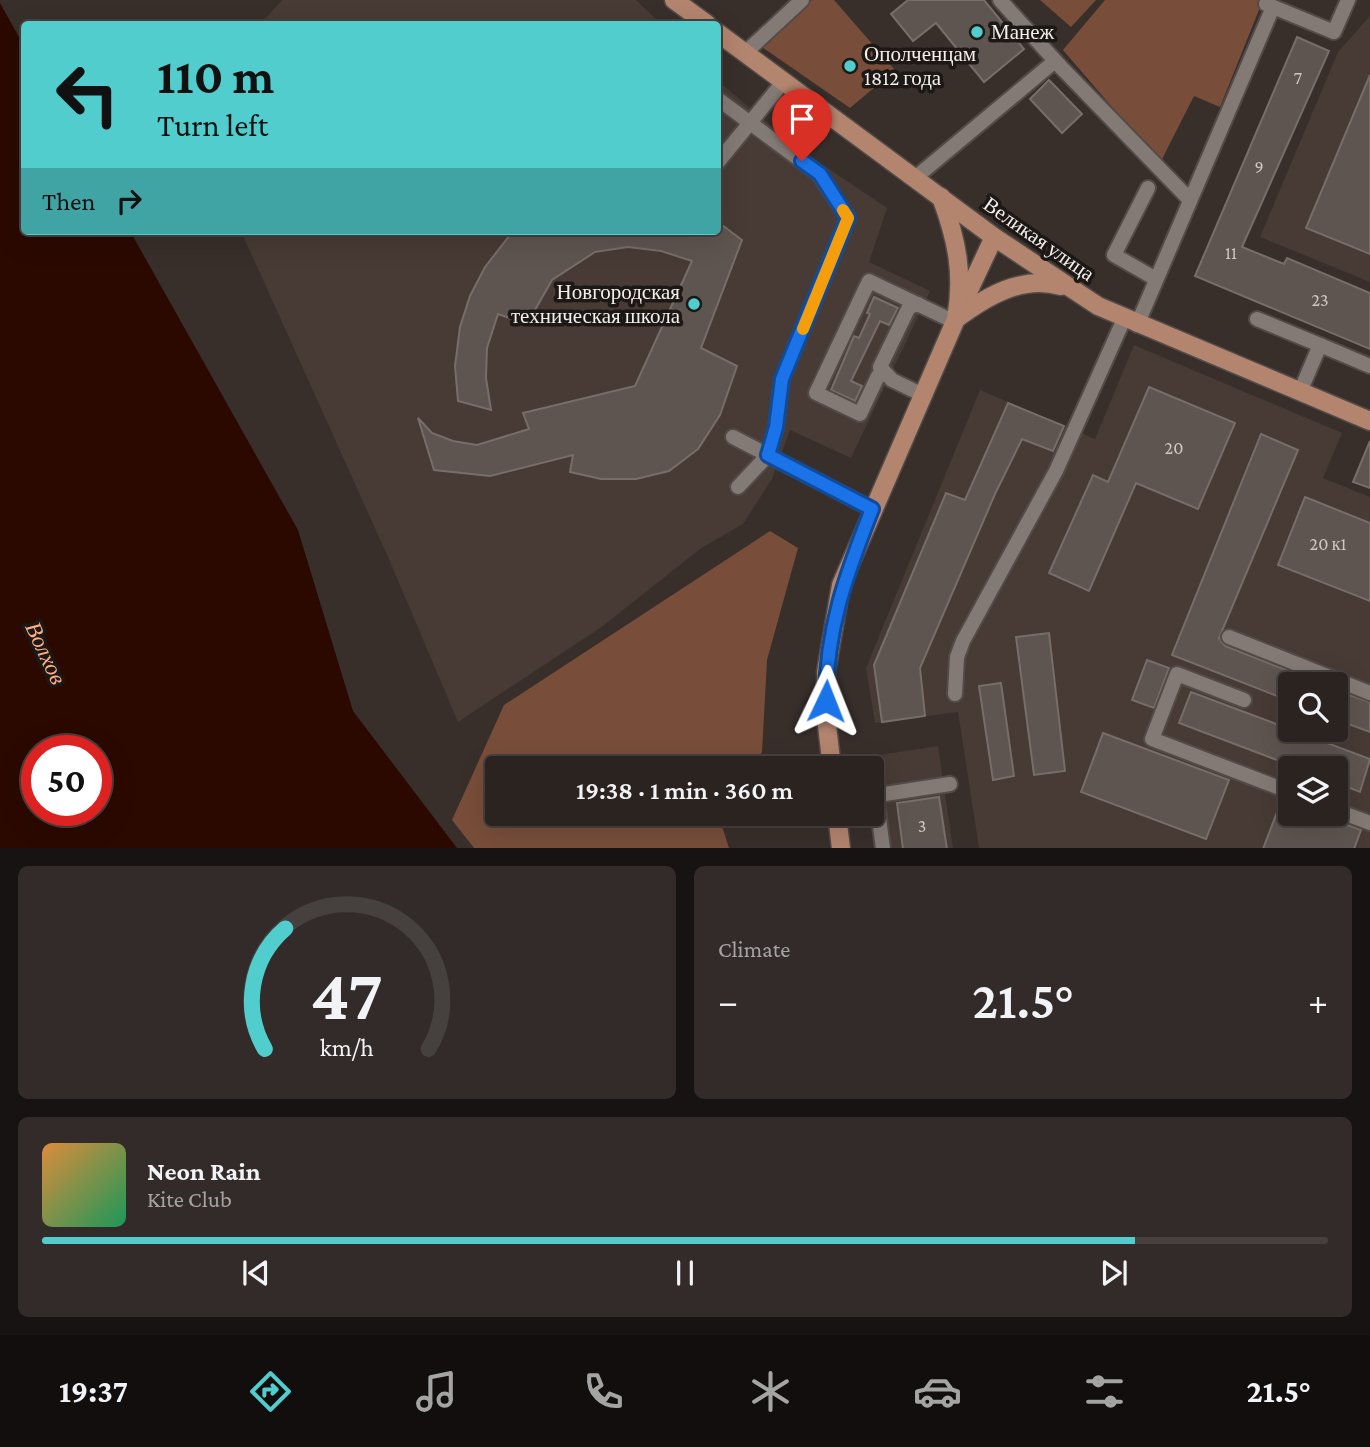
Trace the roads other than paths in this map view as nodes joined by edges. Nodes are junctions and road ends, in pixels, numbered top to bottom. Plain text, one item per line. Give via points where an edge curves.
1 (674, 0) edge
2 (803, 0) edge
3 (1000, 0) edge
4 (1348, 0) edge
5 (1270, 3) edge
6 (702, 21) edge
7 (721, 35) edge
8 (745, 53) junction
9 (1055, 61) junction
10 (784, 81) junction
11 (721, 101) edge
12 (750, 123) junction
13 (721, 158) edge
14 (915, 178) junction
15 (1148, 188) dead end
16 (941, 197) junction
17 (1190, 200) junction
18 (995, 237) junction
19 (1156, 279) junction
20 (1071, 290) junction
21 (918, 304) junction
22 (1257, 319) dead end
23 (956, 321) junction
24 (1131, 322) junction
25 (1320, 345) junction
26 (1370, 366) edge
27 (884, 374) junction
28 (1300, 392) junction
29 (923, 395) junction
30 (1370, 421) edge
31 (733, 437) dead end
32 (768, 455) junction
33 (738, 487) dead end
34 (872, 509) junction
35 (1229, 637) dead end
36 (1370, 692) edge
37 (955, 694) dead end
38 (1244, 700) dead end
39 (831, 756) edge
40 (950, 784) dead end
41 (1278, 787) edge
42 (884, 794) edge
43 (1348, 815) edge
44 (1370, 823) edge
45 (838, 826) edge
46 (879, 826) edge
47 (841, 848) edge
48 (883, 848) edge

1 - 6 main road
2 - 8 street
3 - 9 street
4 - 5 street via 1334,32
5 - 17 street
7 - 8 main road, Великая улица
8 - 10 main road, Великая улица
9 - 14 street
9 - 17 street
10 - 12 street
10 - 14 main road, Великая улица
11 - 12 street
12 - 13 street
12 - 32 street via 820,174 848,218 782,379
14 - 16 main road, Великая улица
15 - 19 street via 1114,255
16 - 18 main road, Великая улица
16 - 23 main road via 959,252
17 - 19 street
18 - 20 main road, Великая улица
18 - 23 main road
19 - 24 street
20 - 23 main road via 1051,283 1026,283 991,295
20 - 24 main road, Великая улица
21 - 23 street
21 - 27 street via 909,307 880,367
21 - 27 street via 869,281 816,393 860,414 870,388
22 - 25 street
23 - 29 main road
24 - 28 main road, Великая улица
24 - 37 street via 963,641 957,657
25 - 26 street
25 - 28 street
27 - 29 street
28 - 30 main road, Великая улица
29 - 34 main road
31 - 32 street
32 - 33 street
32 - 34 street
34 - 39 main road via 841,586 831,633 826,701
35 - 36 street
38 - 41 street via 1177,674 1152,739
40 - 42 street
43 - 44 street
45 - 47 main road
46 - 48 street

